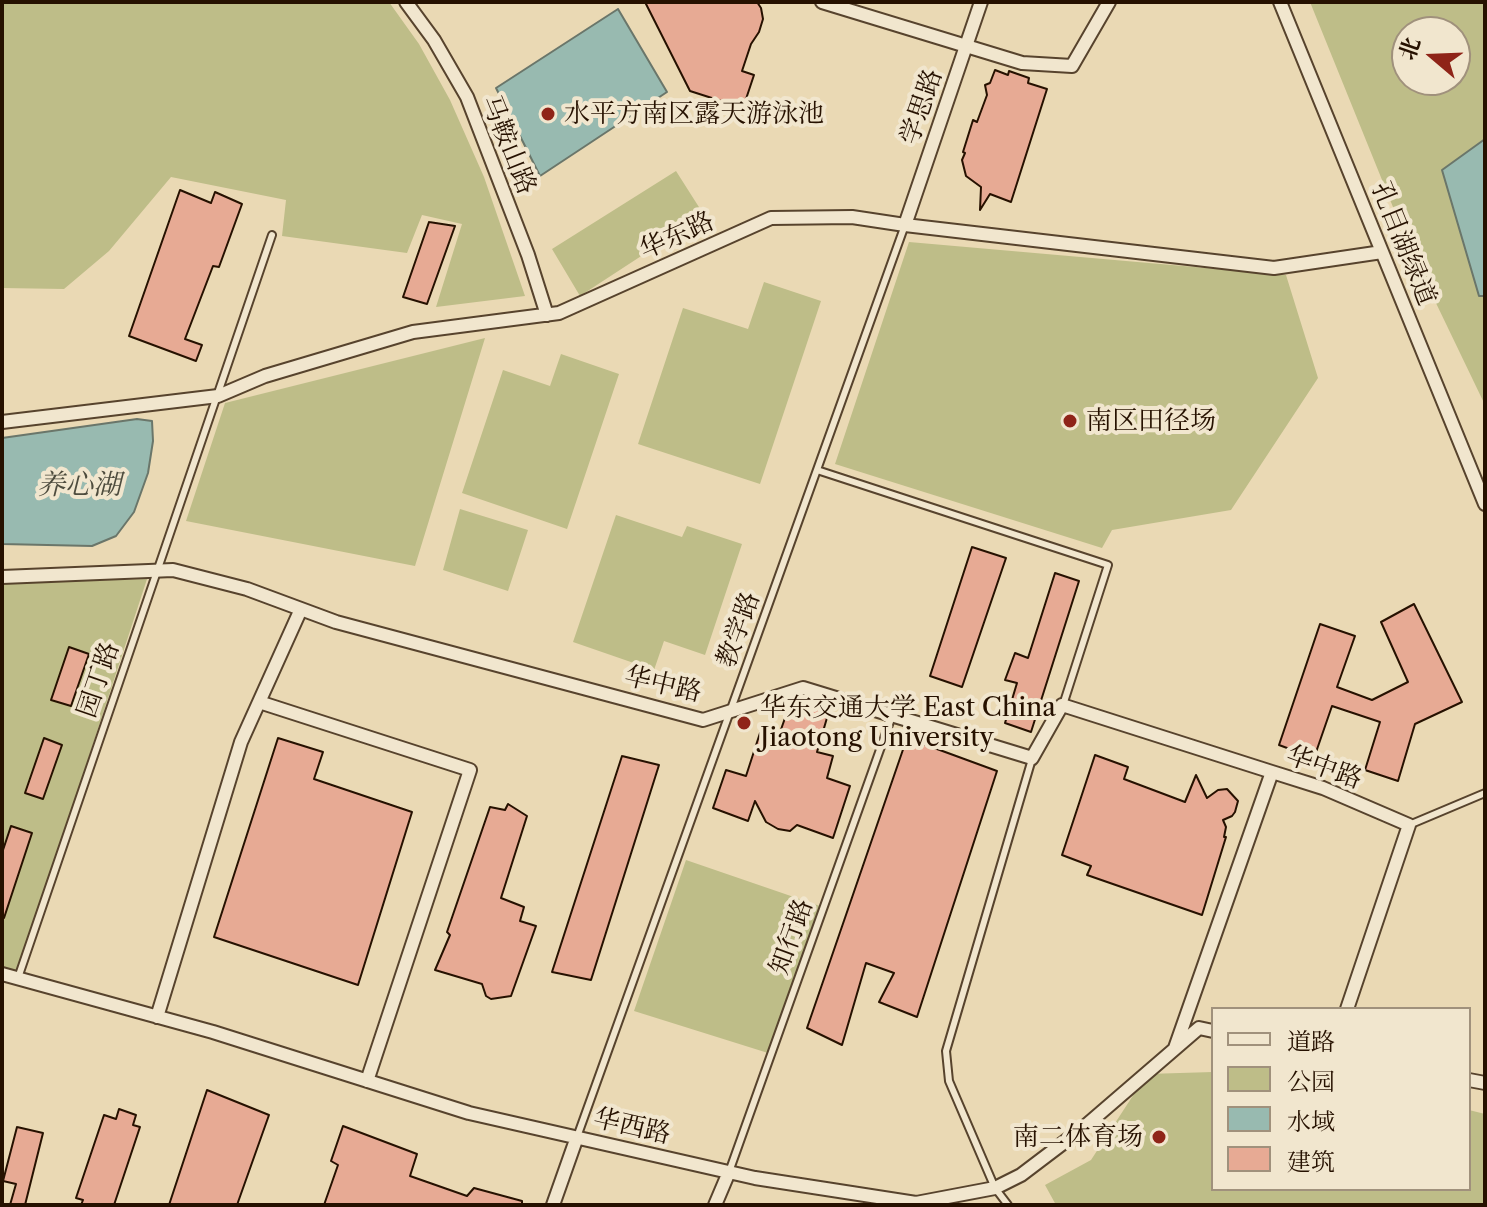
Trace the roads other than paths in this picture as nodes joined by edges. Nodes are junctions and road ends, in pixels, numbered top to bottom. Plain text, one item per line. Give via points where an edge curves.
1 (406, 2) edge
2 (822, 2) edge
3 (981, 2) edge
4 (1109, 2) edge
5 (1280, 2) edge
6 (966, 46) junction
7 (905, 225) junction
8 (272, 235) dead end
9 (1382, 252) junction
10 (547, 315) junction
11 (218, 396) junction
12 (2, 422) edge
13 (817, 470) junction
14 (1485, 504) edge
15 (158, 571) junction
16 (2, 577) edge
17 (301, 609) junction
18 (259, 702) junction
19 (1062, 705) junction
20 (731, 711) junction
21 (892, 715) junction
22 (1032, 758) junction
23 (1272, 772) junction
24 (1485, 793) edge
25 (1409, 825) junction
26 (2, 974) edge
27 (18, 978) junction
28 (1348, 1007) edge
29 (157, 1017) junction
30 (1211, 1031) edge
31 (1174, 1050) junction
32 (367, 1081) junction
33 (577, 1137) junction
34 (729, 1172) junction
35 (995, 1188) junction
36 (553, 1205) edge
37 (715, 1205) edge
38 (1008, 1205) edge

1 - 10 street, 马鞍山路 via 467,97
2 - 6 street
3 - 6 street, 学思路
4 - 6 street via 1072,66 1022,63
5 - 9 street, 孔目湖绿道
6 - 7 street, 学思路
7 - 9 street, 华东路 via 1274,268
7 - 10 street, 华东路 via 852,217 771,218
7 - 13 lane, 教学路
8 - 11 lane, 园丁路
9 - 14 street, 孔目湖绿道
10 - 11 street, 华东路 via 413,332 265,376
11 - 12 street, 华东路
11 - 15 lane, 园丁路
13 - 19 lane via 1108,565
13 - 20 lane, 教学路
15 - 16 street, 华中路
15 - 17 street, 华中路 via 247,589
15 - 27 lane, 园丁路
17 - 18 street
17 - 20 street, 华中路 via 703,720
18 - 29 street via 241,742
18 - 32 street via 470,770
19 - 22 street
19 - 23 street, 华中路
20 - 21 street, 华中路 via 803,688
20 - 33 lane, 教学路
21 - 22 street, 华中路
21 - 34 lane, 知行路
22 - 35 lane via 946,1051 949,1081
23 - 25 street, 华中路
23 - 31 street
24 - 25 lane
25 - 28 street
26 - 27 street, 华西路
27 - 29 street, 华西路
29 - 32 street, 华西路
30 - 31 street, 华西路 via 1199,1028
31 - 35 street, 华西路 via 1083,1128
32 - 33 street, 华西路 via 469,1113
33 - 34 street, 华西路
33 - 36 street
34 - 35 street, 华西路 via 916,1203
34 - 37 street
35 - 38 lane

